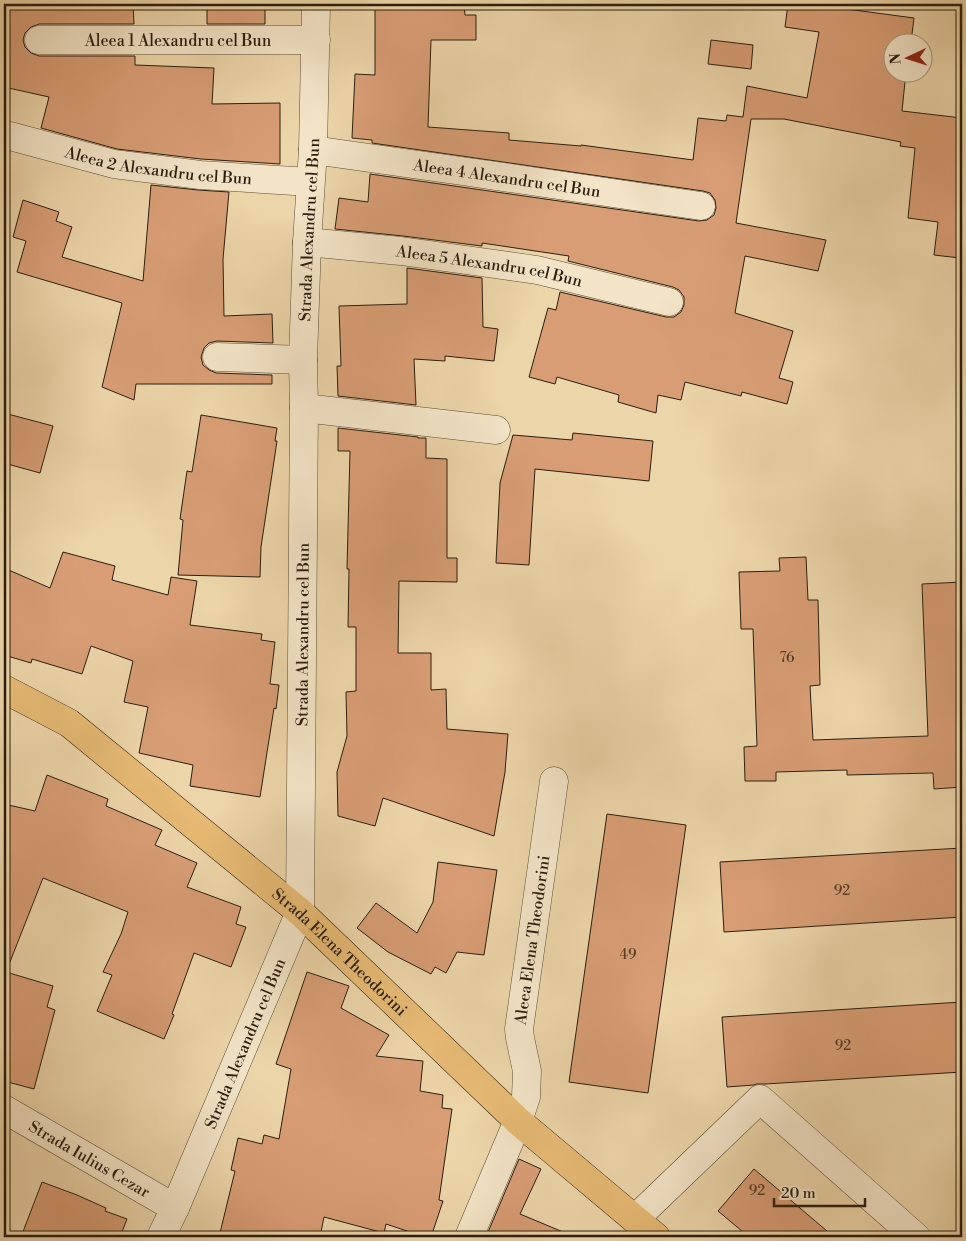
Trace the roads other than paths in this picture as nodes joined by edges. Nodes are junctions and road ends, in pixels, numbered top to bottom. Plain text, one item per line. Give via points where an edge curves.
1 (316, 4) edge
2 (39, 40) dead end
3 (316, 40) junction
4 (10, 136) dead end
5 (312, 150) junction
6 (310, 182) junction
7 (701, 206) dead end
8 (307, 242) junction
9 (669, 302) dead end
10 (217, 357) dead end
11 (303, 360) junction
12 (304, 408) junction
13 (496, 430) dead end
14 (4, 689) edge
15 (554, 780) dead end
16 (300, 912) junction
17 (4, 1109) edge
18 (518, 1121) junction
19 (176, 1208) junction
20 (635, 1219) junction
21 (161, 1237) edge
22 (469, 1237) edge
23 (656, 1237) edge
24 (916, 1237) edge

1 - 3 street, Strada Alexandru cel Bun
2 - 3 street, Aleea 1 Alexandru cel Bun
3 - 5 street, Strada Alexandru cel Bun
4 - 6 street, Aleea 2 Alexandru cel Bun via 114,164 200,175
5 - 6 street, Strada Alexandru cel Bun
5 - 7 street, Aleea 4 Alexandru cel Bun
6 - 8 street, Strada Alexandru cel Bun
8 - 9 street, Aleea 5 Alexandru cel Bun via 536,270
8 - 11 street, Strada Alexandru cel Bun
10 - 11 street
11 - 12 street, Strada Alexandru cel Bun
12 - 13 street
12 - 16 street, Strada Alexandru cel Bun
14 - 16 main road, Strada Elena Theodorini via 69,722
15 - 18 street, Aleea Elena Theodorini via 520,1017 527,1086
16 - 18 main road, Strada Elena Theodorini
16 - 19 street, Strada Alexandru cel Bun
17 - 19 street, Strada Iulius Cezar
18 - 20 main road, Strada Elena Theodorini
18 - 22 street, Aleea Elena Theodorini
19 - 21 street, Strada Alexandru cel Bun
20 - 23 main road, Strada Elena Theodorini
20 - 24 street via 760,1099

